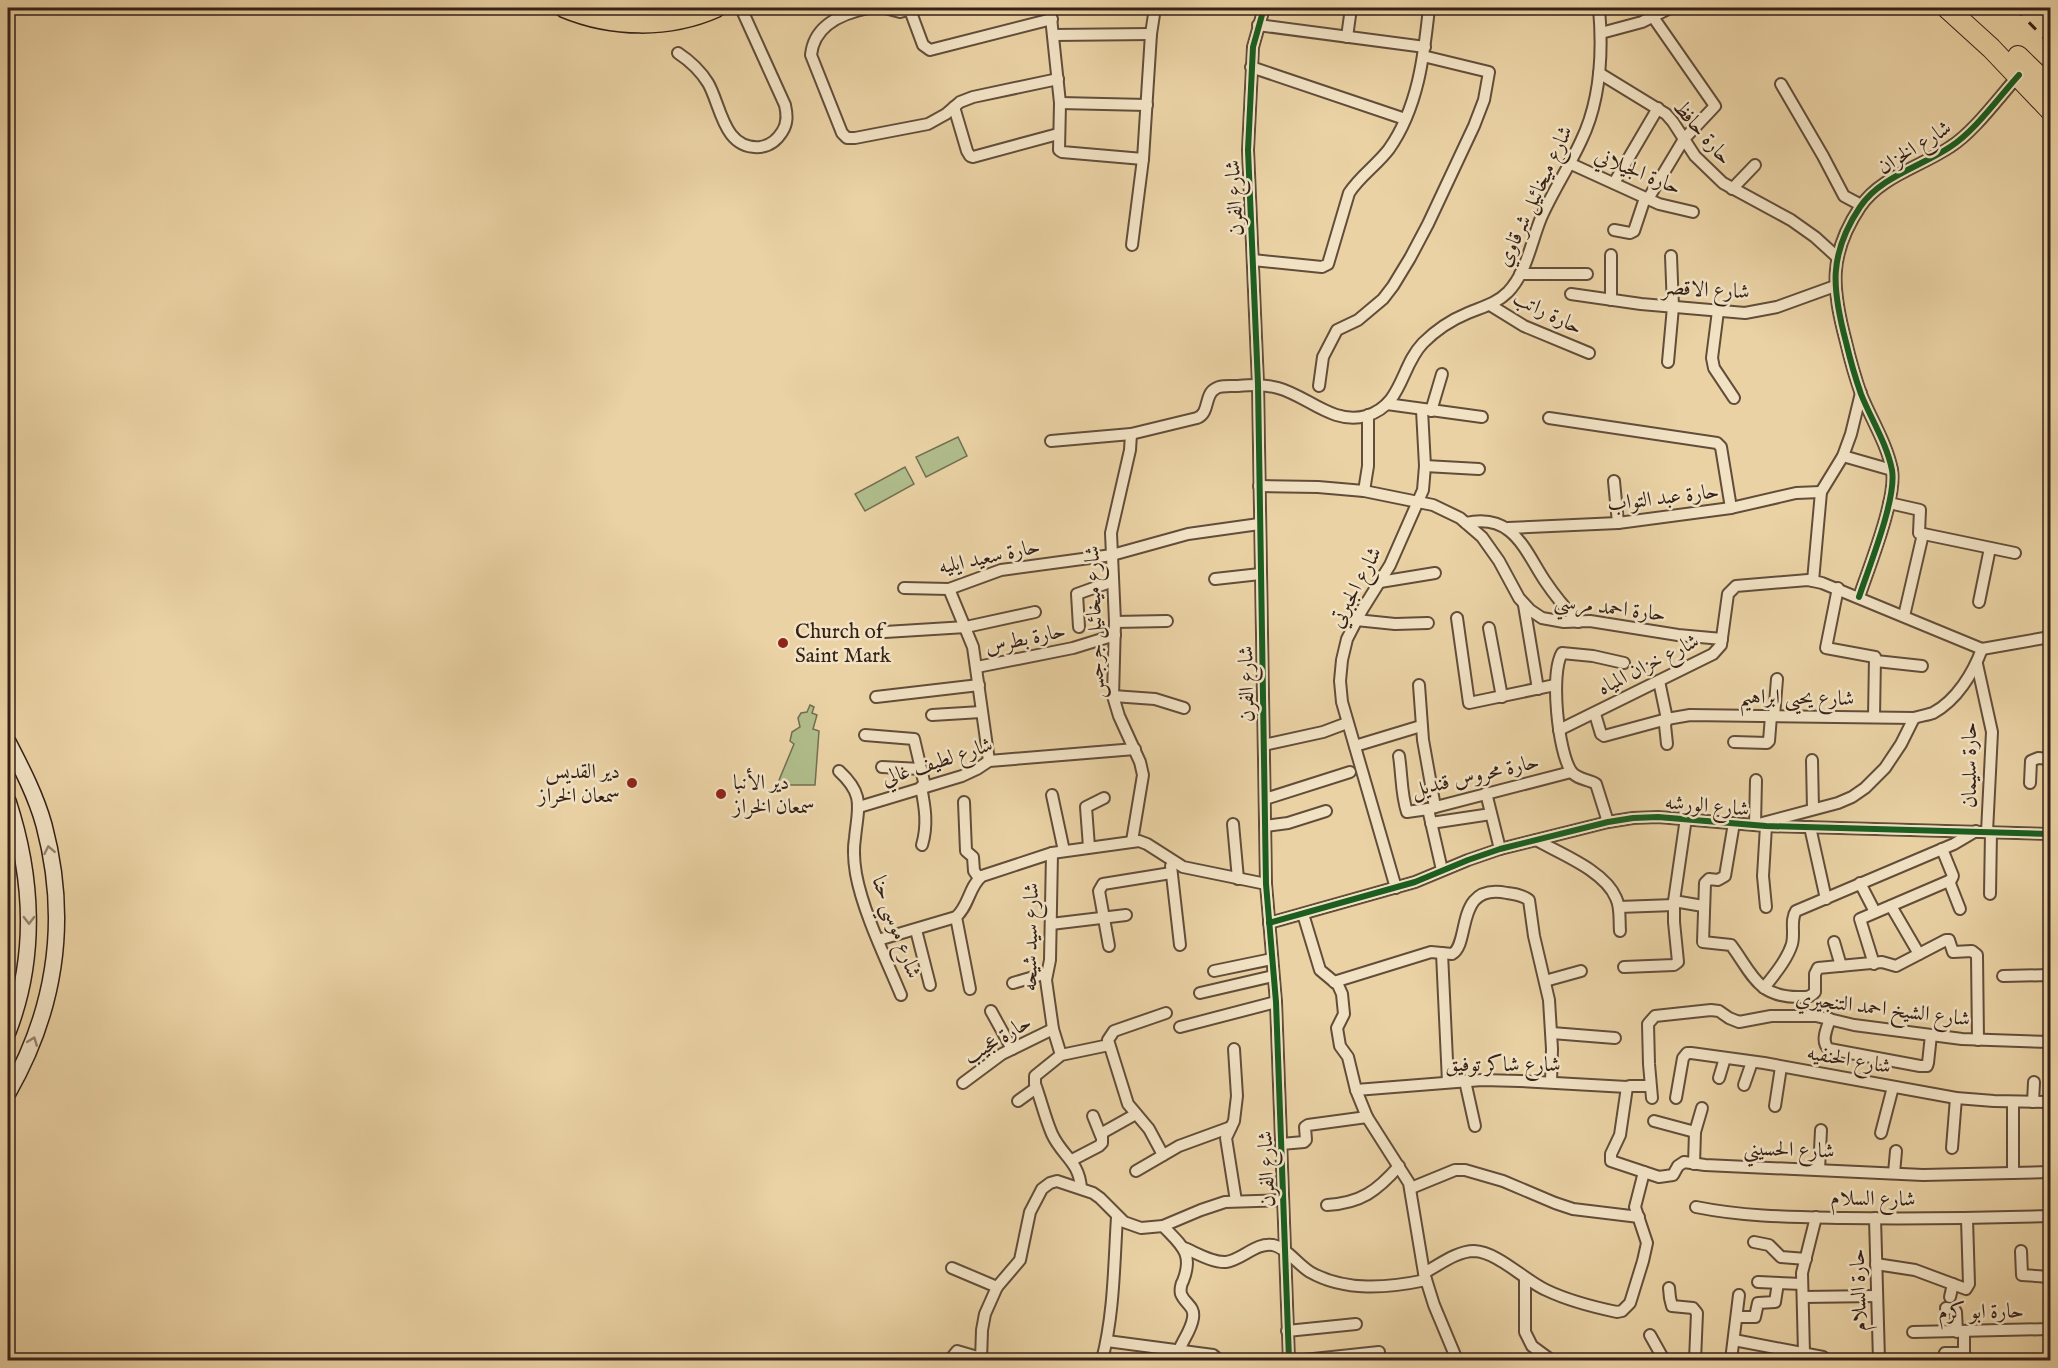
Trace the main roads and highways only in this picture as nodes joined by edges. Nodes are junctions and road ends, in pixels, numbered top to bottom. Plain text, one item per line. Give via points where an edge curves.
1 (564, 8) edge
2 (716, 8) edge
3 (1947, 8) edge
4 (1967, 8) edge
5 (2050, 87) edge
6 (2050, 110) edge

1 - 2 main road via 604,20 650,23 680,20
3 - 6 highway via 2019,75
4 - 5 highway

